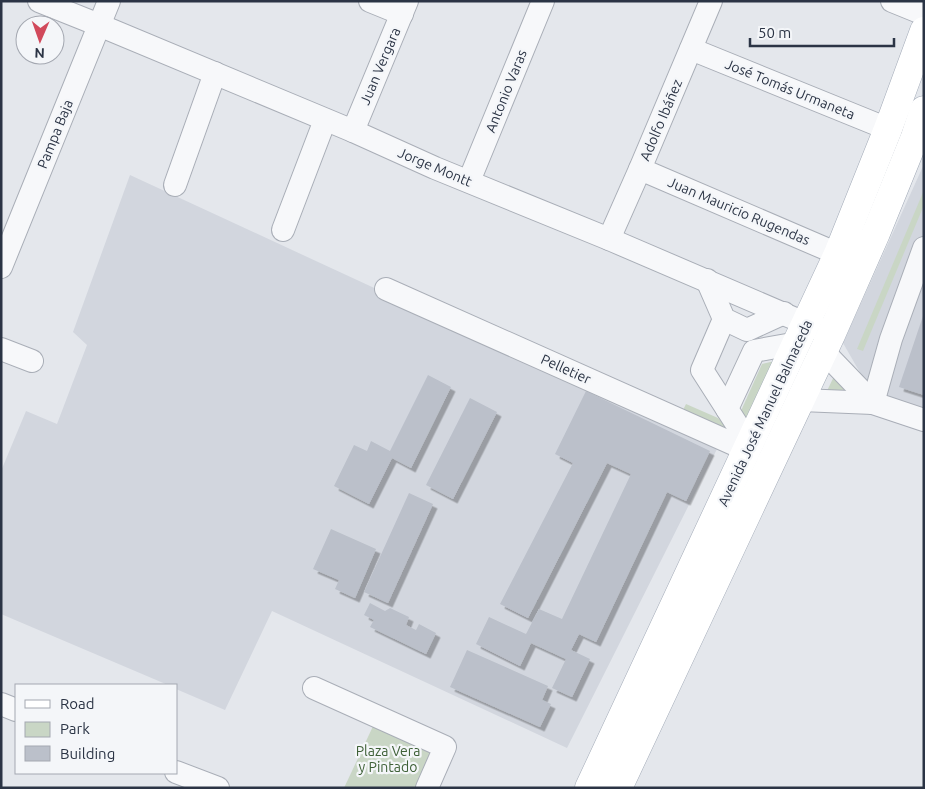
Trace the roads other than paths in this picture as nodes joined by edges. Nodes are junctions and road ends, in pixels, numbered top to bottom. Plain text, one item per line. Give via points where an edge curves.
1 (39, 1) edge
2 (109, 1) edge
3 (370, 1) edge
4 (543, 1) edge
5 (711, 1) edge
6 (892, 1) edge
7 (405, 8) edge
8 (924, 14) edge
9 (99, 25) junction
10 (924, 31) edge
11 (691, 49) junction
12 (215, 74) junction
13 (924, 110) edge
14 (325, 120) junction
15 (888, 129) junction
16 (353, 131) junction
17 (640, 169) junction
18 (468, 181) junction
19 (175, 185) dead end
20 (283, 230) dead end
21 (609, 238) junction
22 (924, 248) edge
23 (838, 254) junction
24 (1, 267) edge
25 (707, 280) junction
26 (386, 289) dead end
27 (724, 320) junction
28 (796, 327) junction
29 (747, 330) junction
30 (827, 343) junction
31 (1, 349) edge
32 (754, 351) junction
33 (32, 361) dead end
34 (801, 400) junction
35 (873, 403) junction
36 (727, 409) junction
37 (924, 420) edge
38 (749, 448) junction
39 (314, 688) dead end
40 (1, 704) edge
41 (15, 710) edge
42 (178, 773) edge
43 (218, 788) edge
44 (427, 788) edge
45 (590, 788) edge
46 (618, 788) edge

1 - 9 street, Jorge Montt
2 - 9 street, Pampa Baja
3 - 7 street
4 - 18 street, Antonio Varas
5 - 11 street, Adolfo Ibáñez
6 - 8 street
7 - 16 street, Juan Vergara
9 - 12 street, Jorge Montt
9 - 24 street, Pampa Baja
10 - 15 main road, Avenida José Manuel Balmaceda
11 - 15 street, José Tomás Urmaneta
11 - 17 street, Adolfo Ibáñez
12 - 14 street, Jorge Montt
12 - 19 street
13 - 30 main road, Avenida José Manuel Balmaceda via 876,233
14 - 16 street, Jorge Montt
14 - 20 street
15 - 23 main road, Avenida José Manuel Balmaceda
16 - 18 street, Jorge Montt
17 - 21 street, Adolfo Ibáñez
17 - 23 street, Juan Mauricio Rugendas
18 - 21 street, Jorge Montt
21 - 25 street, Jorge Montt
22 - 35 street via 891,339
23 - 28 main road, Avenida José Manuel Balmaceda
25 - 27 street
25 - 28 street, Jorge Montt
26 - 38 street, Pelletier
27 - 29 street
27 - 36 street via 702,370
28 - 29 street
28 - 30 street, Jorge Montt
28 - 32 street
28 - 38 main road, Avenida José Manuel Balmaceda
29 - 32 street
30 - 34 main road, Avenida José Manuel Balmaceda
30 - 35 street, Jorge Montt
31 - 33 street
32 - 36 street
34 - 35 street
34 - 46 main road, Avenida José Manuel Balmaceda
35 - 37 street
36 - 38 street
38 - 45 main road, Avenida José Manuel Balmaceda
39 - 44 street via 445,747
40 - 41 street
42 - 43 street

